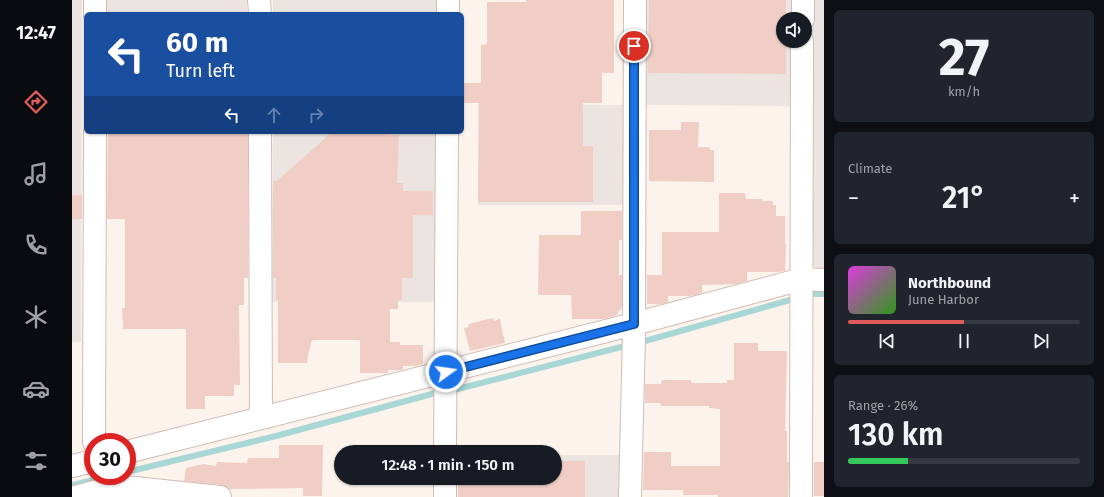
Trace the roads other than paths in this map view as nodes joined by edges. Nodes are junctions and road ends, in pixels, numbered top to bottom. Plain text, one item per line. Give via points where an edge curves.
1 (95, 0) edge
2 (260, 0) edge
3 (448, 0) edge
4 (635, 0) edge
5 (803, 0) edge
6 (95, 12) edge
7 (260, 12) edge
8 (448, 12) edge
9 (802, 12) edge
10 (802, 48) edge
11 (95, 134) edge
12 (260, 134) edge
13 (447, 134) edge
14 (824, 280) edge
15 (802, 292) junction
16 (634, 336) junction
17 (446, 384) junction
18 (261, 418) junction
19 (94, 433) edge
20 (445, 445) edge
21 (136, 450) edge
22 (84, 463) edge
23 (72, 466) edge
24 (445, 485) edge
25 (76, 497) edge
26 (220, 497) edge
27 (444, 497) edge
28 (630, 497) edge
29 (800, 497) edge

1 - 6 street
2 - 7 street
3 - 8 street
4 - 16 street
5 - 9 street
10 - 15 street
11 - 19 street
12 - 18 street
13 - 17 street
14 - 15 street
15 - 16 street
15 - 29 street
16 - 17 street
16 - 28 street
17 - 18 street
17 - 20 street
18 - 21 street
22 - 23 street
24 - 27 street
25 - 26 street via 116,486

